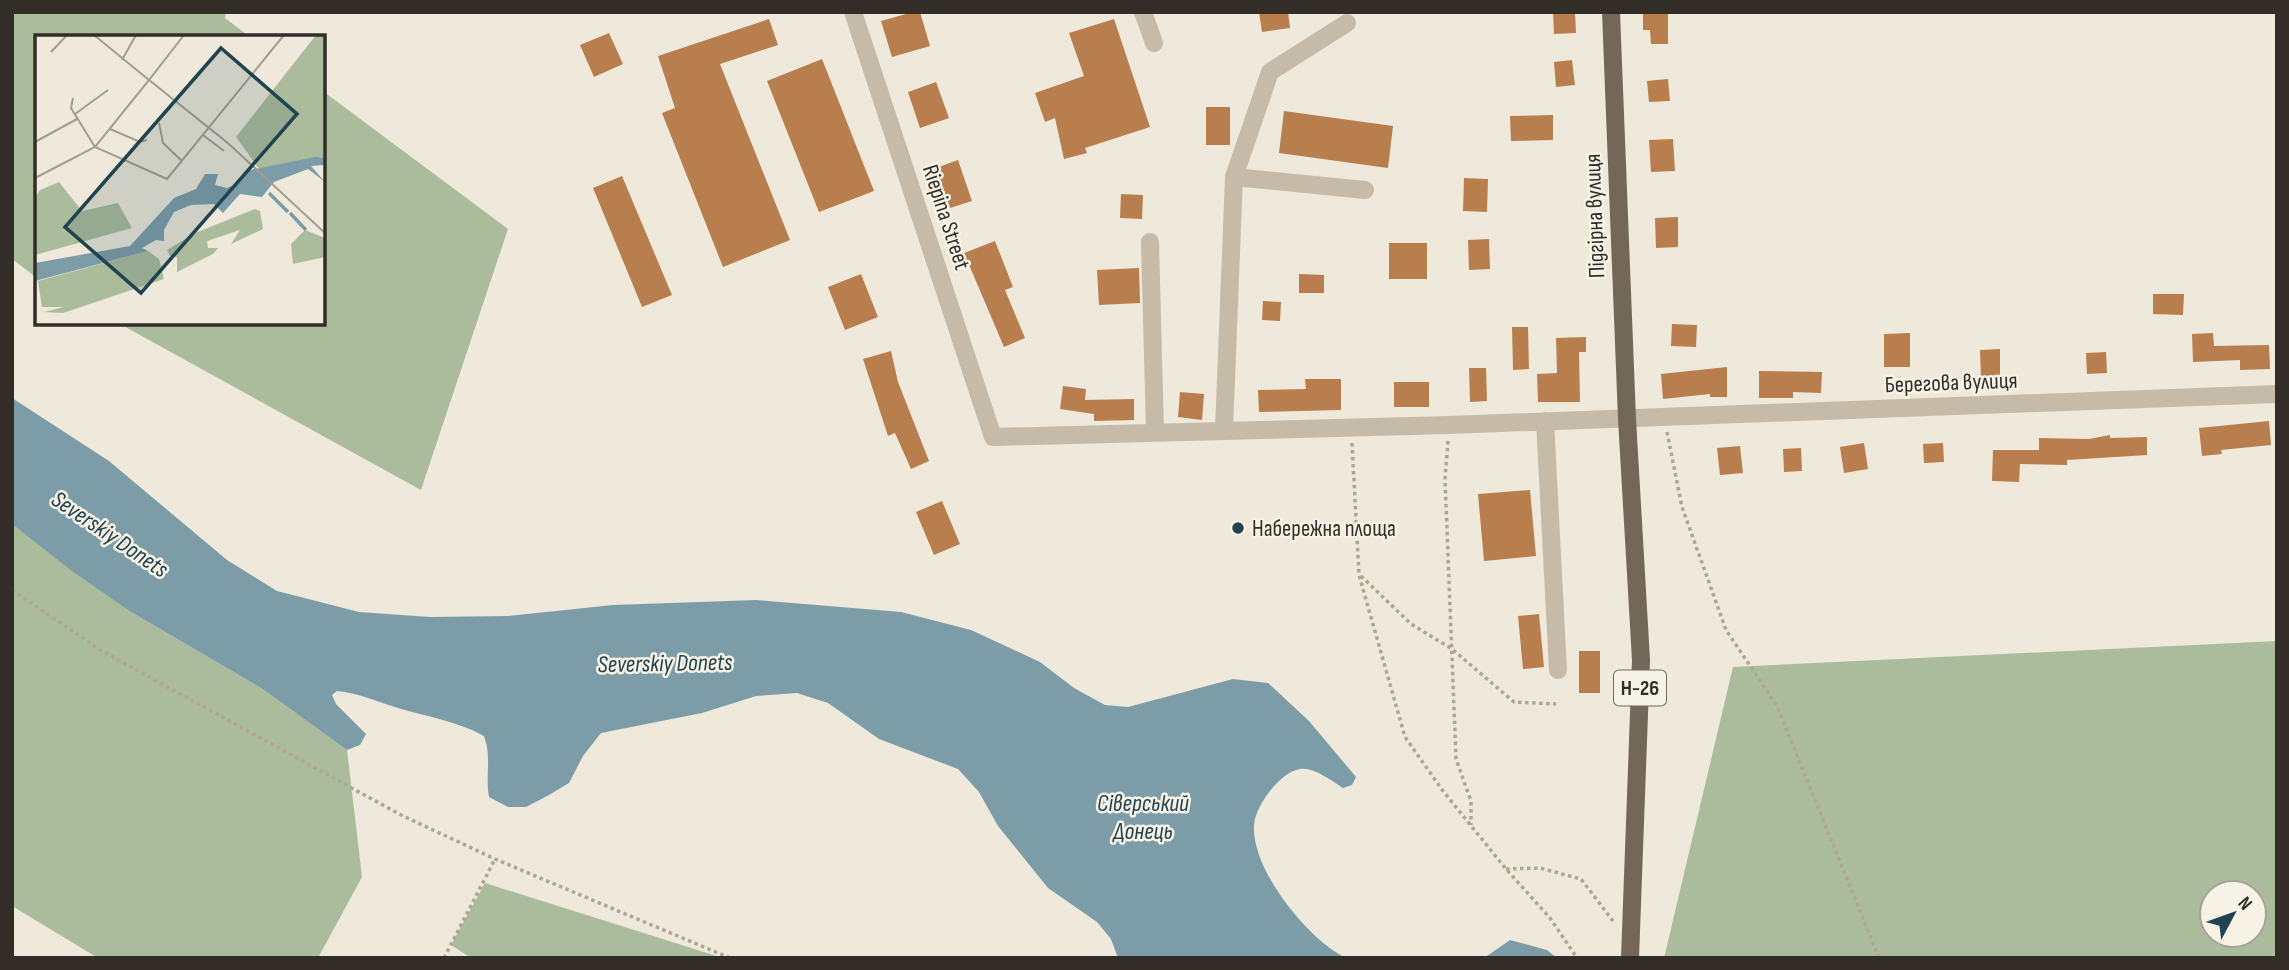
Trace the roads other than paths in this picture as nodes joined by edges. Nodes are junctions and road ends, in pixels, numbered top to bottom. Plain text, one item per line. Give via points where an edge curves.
1 (853, 12) edge
2 (1143, 12) edge
3 (1611, 12) edge
4 (1347, 23) dead end
5 (1154, 43) dead end
6 (1234, 177) junction
7 (1365, 190) dead end
8 (1150, 242) dead end
9 (2277, 394) edge
10 (1627, 419) junction
11 (1545, 421) junction
12 (1224, 430) junction
13 (1155, 432) junction
14 (1558, 670) dead end
15 (1630, 958) edge

1 - 13 street, Riepina Street via 993,437
2 - 5 street
3 - 10 main road, Підгірна вулиця / Н-26
4 - 6 street via 1270,72
6 - 7 street
6 - 12 street
8 - 13 street
9 - 10 street, Берегова вулиця
10 - 11 street
10 - 15 main road, Н-26 via 1642,660
11 - 12 street
11 - 14 street
12 - 13 street

